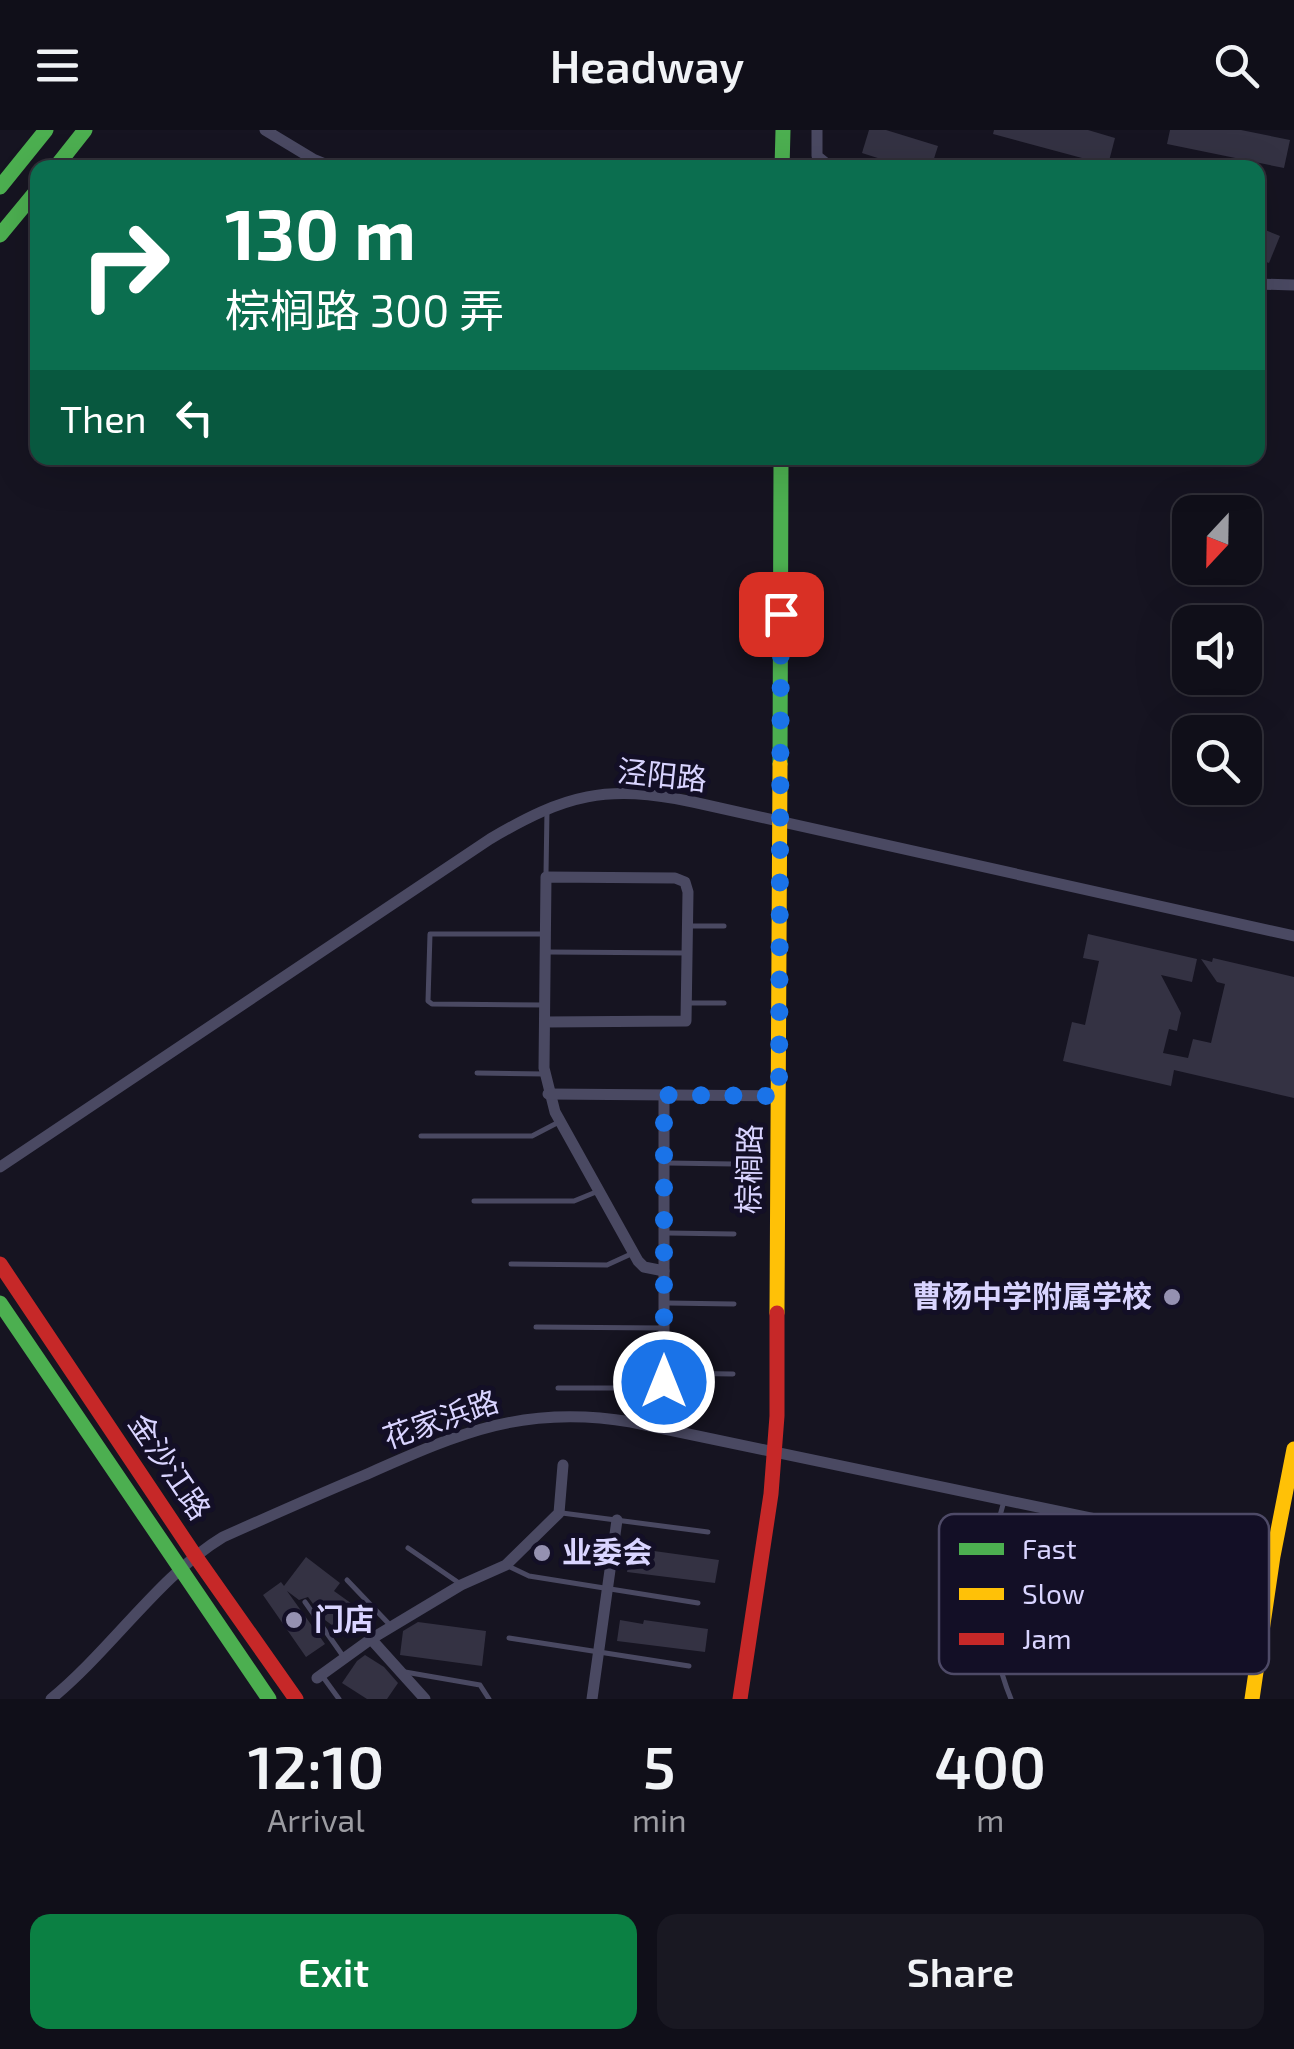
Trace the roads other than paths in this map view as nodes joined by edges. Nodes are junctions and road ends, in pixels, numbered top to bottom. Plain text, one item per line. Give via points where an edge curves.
1 (46, 130) edge
2 (86, 130) edge
3 (265, 130) edge
4 (783, 130) edge
5 (818, 130) edge
6 (62, 160) edge
7 (318, 160) edge
8 (782, 160) edge
9 (821, 160) edge
10 (0, 187) edge
11 (30, 198) edge
12 (0, 234) edge
13 (1265, 284) edge
14 (1294, 285) edge
15 (781, 465) edge
16 (547, 806) junction
17 (780, 821) junction
18 (546, 877) junction
19 (688, 926) junction
20 (724, 926) dead end
21 (546, 934) junction
22 (1294, 936) edge
23 (546, 952) junction
24 (688, 952) junction
25 (688, 1003) junction
26 (724, 1003) dead end
27 (545, 1005) junction
28 (545, 1022) junction
29 (477, 1074) dead end
30 (544, 1074) junction
31 (548, 1094) junction
32 (664, 1095) junction
33 (779, 1096) junction
34 (560, 1122) junction
35 (421, 1136) dead end
36 (664, 1163) junction
37 (734, 1164) dead end
38 (0, 1167) edge
39 (598, 1190) junction
40 (474, 1201) dead end
41 (664, 1233) junction
42 (734, 1234) dead end
43 (634, 1252) junction
44 (0, 1264) edge
45 (512, 1264) dead end
46 (664, 1271) junction
47 (664, 1303) junction
48 (0, 1304) edge
49 (734, 1304) dead end
50 (536, 1327) dead end
51 (664, 1328) junction
52 (664, 1373) junction
53 (733, 1374) dead end
54 (558, 1388) dead end
55 (1294, 1449) edge
56 (775, 1452) junction
57 (563, 1465) dead end
58 (1004, 1500) junction
59 (559, 1513) junction
60 (1000, 1514) edge
61 (1071, 1514) edge
62 (617, 1520) junction
63 (708, 1532) dead end
64 (408, 1548) dead end
65 (1269, 1555) edge
66 (1273, 1556) junction
67 (196, 1557) junction
68 (506, 1565) junction
69 (181, 1572) junction
70 (348, 1580) dead end
71 (1269, 1583) edge
72 (461, 1585) junction
73 (607, 1590) junction
74 (305, 1602) dead end
75 (698, 1603) dead end
76 (391, 1626) junction
77 (508, 1638) dead end
78 (370, 1639) junction
79 (598, 1652) junction
80 (344, 1658) junction
81 (688, 1666) dead end
82 (402, 1671) junction
83 (1256, 1674) edge
84 (320, 1676) joint
85 (418, 1697) edge
86 (51, 1699) edge
87 (269, 1699) edge
88 (296, 1699) edge
89 (339, 1699) edge
90 (489, 1699) edge
91 (592, 1699) edge
92 (740, 1699) edge
93 (1252, 1699) edge

1 - 10 street
2 - 6 street
3 - 7 street
4 - 8 street
5 - 9 street
11 - 12 street
13 - 14 street
15 - 17 street, 棕榈路
16 - 17 street, 泾阳路 via 592,794 656,794
16 - 18 lane
16 - 38 street, 泾阳路
17 - 22 street, 泾阳路
17 - 33 street, 棕榈路
18 - 19 street via 675,878 688,892
18 - 21 street
19 - 20 lane
19 - 24 street
21 - 23 street
21 - 27 lane via 433,933 428,969 432,1004
23 - 24 lane
23 - 27 street
24 - 25 street
25 - 26 lane
25 - 28 street via 682,1022
27 - 28 street
28 - 30 street
29 - 30 lane
30 - 31 street
31 - 32 street
31 - 34 street
32 - 33 street
32 - 36 street
33 - 56 street, 棕榈路
34 - 35 lane via 532,1136
34 - 39 street
36 - 37 lane
36 - 41 street
39 - 40 lane via 574,1201
39 - 43 street
41 - 42 lane
41 - 46 street
43 - 45 lane via 606,1264
43 - 46 street via 644,1267
44 - 67 street, 金沙江路
46 - 47 street
47 - 49 lane
47 - 51 street
48 - 69 street, 金沙江路
50 - 51 lane
51 - 52 street
52 - 53 lane
52 - 54 lane via 658,1388
55 - 66 street
56 - 58 street, 花家浜路
56 - 67 street, 花家浜路 via 609,1418 506,1421 448,1438 223,1537
56 - 92 street, 棕榈路
57 - 59 street
58 - 60 lane
58 - 61 street, 花家浜路
59 - 62 lane
59 - 68 street
62 - 63 lane
62 - 73 street
64 - 72 lane
65 - 66 street, 花家浜路
66 - 71 street
67 - 69 street, 花家浜路
67 - 88 street, 金沙江路
68 - 72 street
68 - 73 lane via 529,1576
69 - 86 street, 花家浜路
69 - 87 street, 金沙江路
70 - 76 lane
72 - 76 street
73 - 75 lane
73 - 79 street
74 - 80 lane
76 - 78 street
77 - 79 lane
78 - 80 street
78 - 82 street
79 - 81 lane
79 - 91 street
80 - 84 street
82 - 85 street
82 - 90 lane via 480,1686
83 - 93 street
84 - 89 lane

